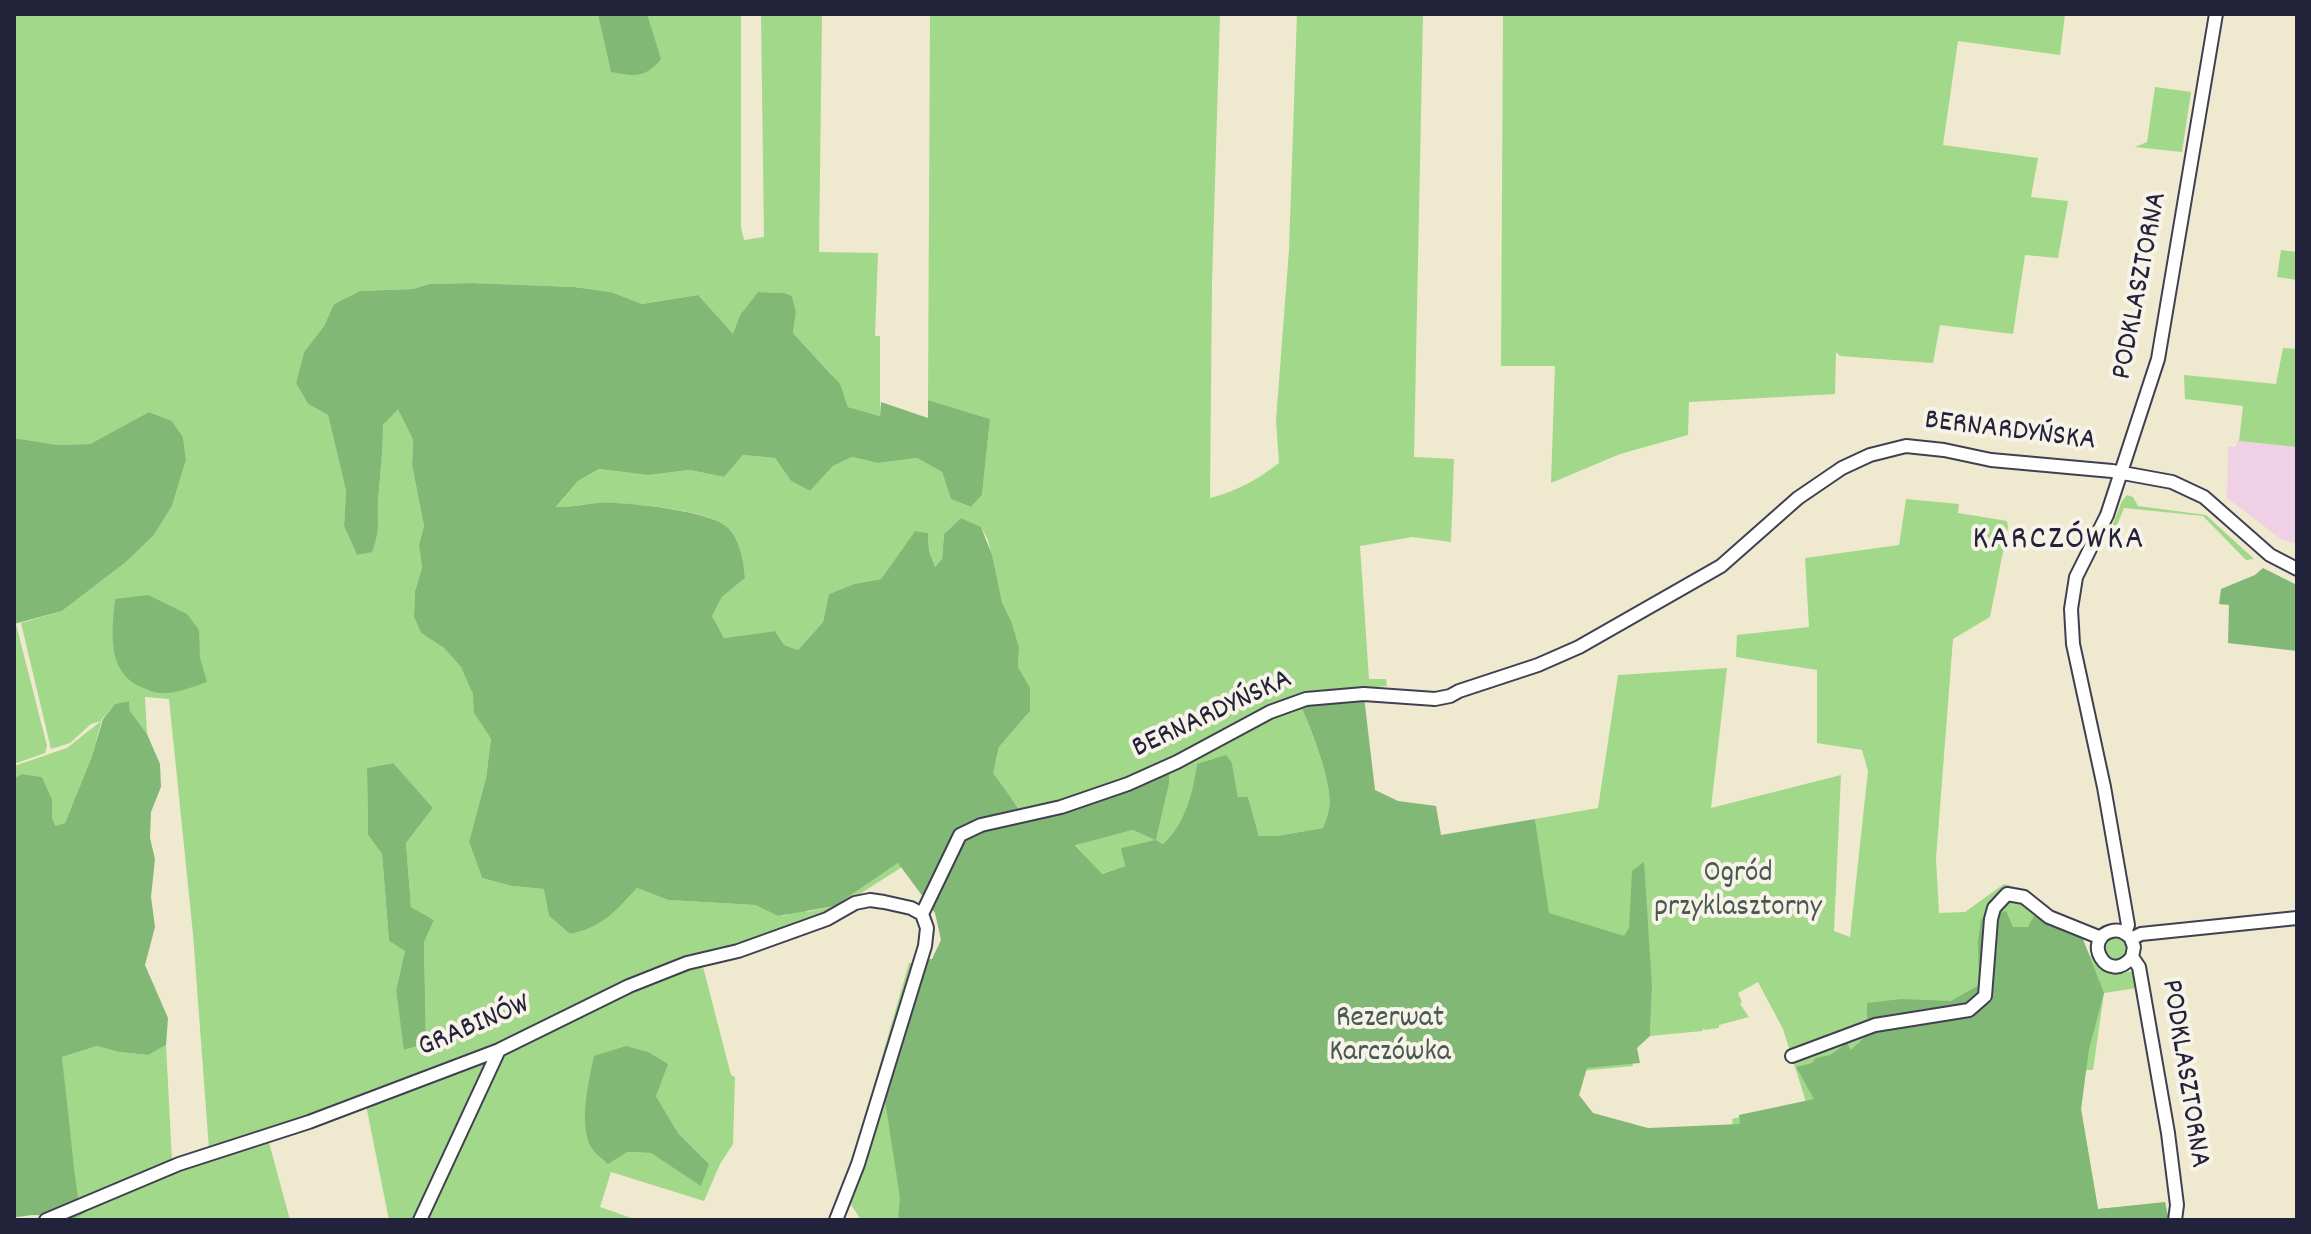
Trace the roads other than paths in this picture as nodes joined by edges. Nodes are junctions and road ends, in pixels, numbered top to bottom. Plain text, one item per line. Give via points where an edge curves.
1 (2216, 14) edge
2 (2120, 472) junction
3 (2297, 569) edge
4 (922, 914) junction
5 (2297, 918) edge
6 (2128, 936) junction
7 (2101, 938) junction
8 (2132, 957) junction
9 (499, 1050) junction
10 (1792, 1056) dead end
11 (46, 1220) edge
12 (420, 1220) edge
13 (836, 1220) edge
14 (2175, 1220) edge

1 - 2 street, PODKLASZTORNA via 2158,359
2 - 3 street, BERNARDYŃSKA via 2172,482 2199,494 2270,555
2 - 4 street, BERNARDYŃSKA via 1991,460 1916,446 1870,455 1798,498 1721,566 1564,655 1435,699 1393,694 1306,699 1128,784 960,835
2 - 6 street, PODKLASZTORNA via 2107,515 2076,577 2071,623
4 - 9 street, GRABINÓW via 870,900 855,903 827,919 629,986
4 - 13 street, BERNARDYŃSKA via 925,946
5 - 6 street
6 - 7 street via 2112,931
6 - 8 street, PODKLASZTORNA
7 - 8 street via 2097,948 2105,963 2120,966
7 - 10 street via 2049,917 2024,897 2007,894 1991,919 1985,996 1969,1010 1875,1025
8 - 14 street, PODKLASZTORNA via 2139,967 2168,1133
9 - 11 street, GRABINÓW via 309,1122 179,1164
9 - 12 street

